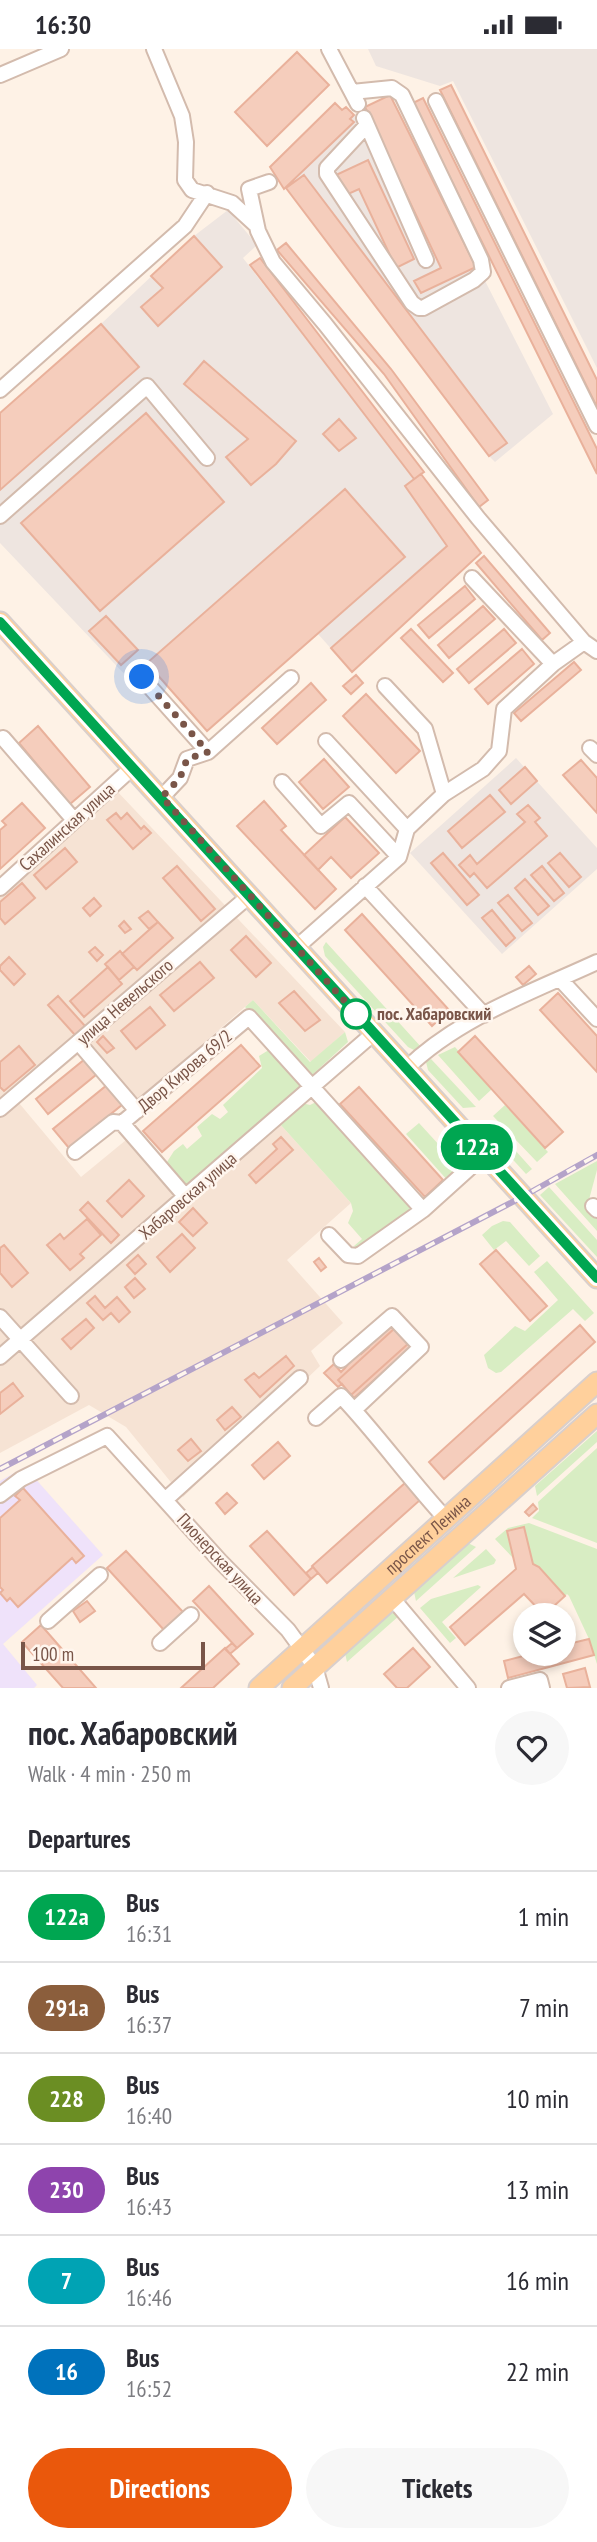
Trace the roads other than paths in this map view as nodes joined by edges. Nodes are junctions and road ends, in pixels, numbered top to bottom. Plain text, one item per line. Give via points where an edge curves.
1 (61, 49) edge
2 (154, 49) edge
3 (329, 49) edge
4 (0, 75) edge
5 (436, 101) dead end
6 (360, 109) junction
7 (269, 182) dead end
8 (207, 193) junction
9 (256, 225) junction
10 (426, 260) dead end
11 (0, 390) edge
12 (597, 426) edge
13 (207, 458) dead end
14 (0, 516) edge
15 (472, 578) dead end
16 (0, 622) edge
17 (584, 642) junction
18 (597, 651) edge
19 (553, 664) junction
20 (142, 677) dead end
21 (291, 678) dead end
22 (385, 686) dead end
23 (3, 738) dead end
24 (326, 741) dead end
25 (208, 752) junction
26 (134, 767) junction
27 (282, 782) dead end
28 (444, 794) junction
29 (162, 797) junction
30 (74, 820) junction
31 (407, 829) junction
32 (399, 857) junction
33 (365, 886) junction
34 (0, 888) edge
35 (249, 896) junction
36 (297, 947) junction
37 (597, 962) edge
38 (560, 979) junction
39 (484, 1015) junction
40 (597, 1019) edge
41 (374, 1033) junction
42 (78, 1042) junction
43 (406, 1069) junction
44 (312, 1089) junction
45 (0, 1109) edge
46 (137, 1111) junction
47 (122, 1123) junction
48 (75, 1152) dead end
49 (485, 1155) junction
50 (186, 1197) junction
51 (423, 1210) junction
52 (329, 1235) dead end
53 (597, 1278) edge
54 (0, 1317) edge
55 (21, 1340) junction
56 (0, 1357) edge
57 (341, 1360) dead end
58 (300, 1378) dead end
59 (597, 1382) edge
60 (71, 1396) dead end
61 (354, 1410) junction
62 (597, 1413) edge
63 (316, 1418) dead end
64 (0, 1495) edge
65 (165, 1500) junction
66 (446, 1519) junction
67 (100, 1575) dead end
68 (392, 1598) junction
69 (191, 1615) dead end
70 (48, 1621) dead end
71 (160, 1643) dead end
72 (303, 1648) junction
73 (316, 1667) junction
74 (259, 1688) edge
75 (292, 1688) edge
76 (321, 1688) edge
77 (468, 1688) edge
78 (509, 1688) edge
79 (542, 1688) edge

1 - 4 street
2 - 8 street via 182,115 185,180 192,190
3 - 6 street
5 - 12 street
6 - 6 street via 392,88 402,95 481,260 483,272 474,280 423,308 412,303 327,174
6 - 10 street
7 - 9 street via 249,189
8 - 9 street via 232,203
8 - 11 street via 185,226
9 - 17 street via 273,262
13 - 14 street via 147,386
15 - 19 street
16 - 26 main road
17 - 18 street
17 - 19 street
19 - 28 street via 505,709 499,751 483,769
20 - 25 street
21 - 25 street
22 - 28 street via 425,729
23 - 30 street
24 - 31 street
25 - 29 street via 187,759 180,778
26 - 29 main road
26 - 30 street, Сахалинская улица
27 - 32 street via 321,826 349,803
28 - 31 street
29 - 35 main road
30 - 34 street, Сахалинская улица
31 - 32 street
32 - 33 street
33 - 36 street
33 - 39 street
35 - 36 main road
35 - 42 street, улица Невельского
36 - 41 main road
37 - 38 street
38 - 39 street
38 - 40 street
39 - 43 street via 427,1049
41 - 43 main road
41 - 44 street, Хабаровская улица
42 - 45 street, улица Невельского
42 - 46 street
43 - 49 main road
44 - 46 street, Двор Кирова 69/2 via 249,1017
44 - 50 street, Хабаровская улица
44 - 51 street
46 - 47 street, Двор Кирова 69/2
47 - 48 street via 113,1122
47 - 50 street, Двор Кирова 69/2
49 - 51 street
49 - 53 main road
50 - 55 street, Хабаровская улица
51 - 52 street via 358,1257 348,1255
54 - 55 street
55 - 56 street, Хабаровская улица
55 - 60 street
57 - 61 street via 392,1316 421,1347
58 - 65 street
59 - 66 main road, проспект Ленина
61 - 63 street via 341,1396
61 - 66 street
62 - 68 main road, проспект Ленина
64 - 65 street, Пионерская улица via 21,1479 107,1436
65 - 72 street, Пионерская улица
66 - 72 main road, проспект Ленина
67 - 70 street
68 - 73 main road, проспект Ленина
68 - 77 street
69 - 71 street
72 - 73 street, Пионерская улица
72 - 74 main road, проспект Ленина
73 - 75 main road, проспект Ленина
73 - 76 street, Пионерская улица
78 - 79 street via 540,1680

